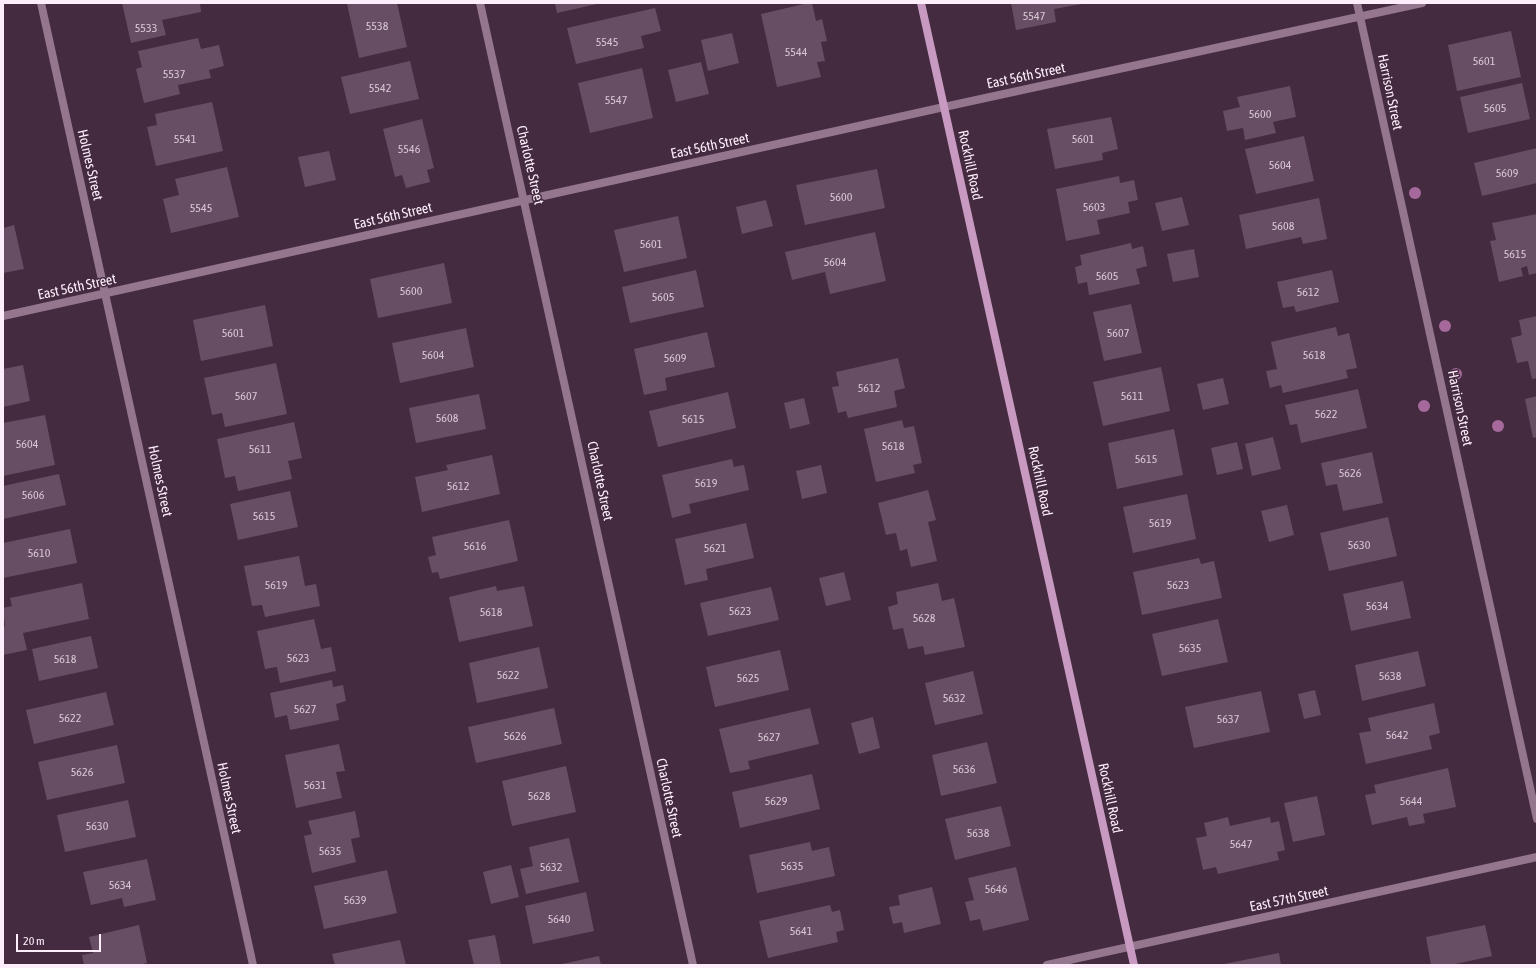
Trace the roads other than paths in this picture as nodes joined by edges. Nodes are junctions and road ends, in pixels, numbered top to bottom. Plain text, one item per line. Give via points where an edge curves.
1 (41, 3) edge
2 (480, 3) edge
3 (922, 3) edge
4 (1357, 3) edge
5 (1422, 3) edge
6 (1360, 16) junction
7 (944, 107) junction
8 (524, 200) junction
9 (106, 294) junction
10 (3, 316) edge
11 (1537, 819) edge
12 (1537, 857) edge
13 (1130, 947) junction
14 (253, 965) edge
15 (693, 965) edge
16 (1047, 965) edge
17 (1134, 965) edge

1 - 9 street, Holmes Street
2 - 8 street, Charlotte Street
3 - 7 main road, Rockhill Road
4 - 6 street, Harrison Street
5 - 6 street, East 56th Street
6 - 7 street, East 56th Street
6 - 11 street, Harrison Street
7 - 8 street, East 56th Street
7 - 13 main road, Rockhill Road
8 - 9 street, East 56th Street
8 - 15 street, Charlotte Street
9 - 10 street, East 56th Street
9 - 14 street, Holmes Street
12 - 13 street, East 57th Street
13 - 16 street, East 57th Street
13 - 17 main road, Rockhill Road

